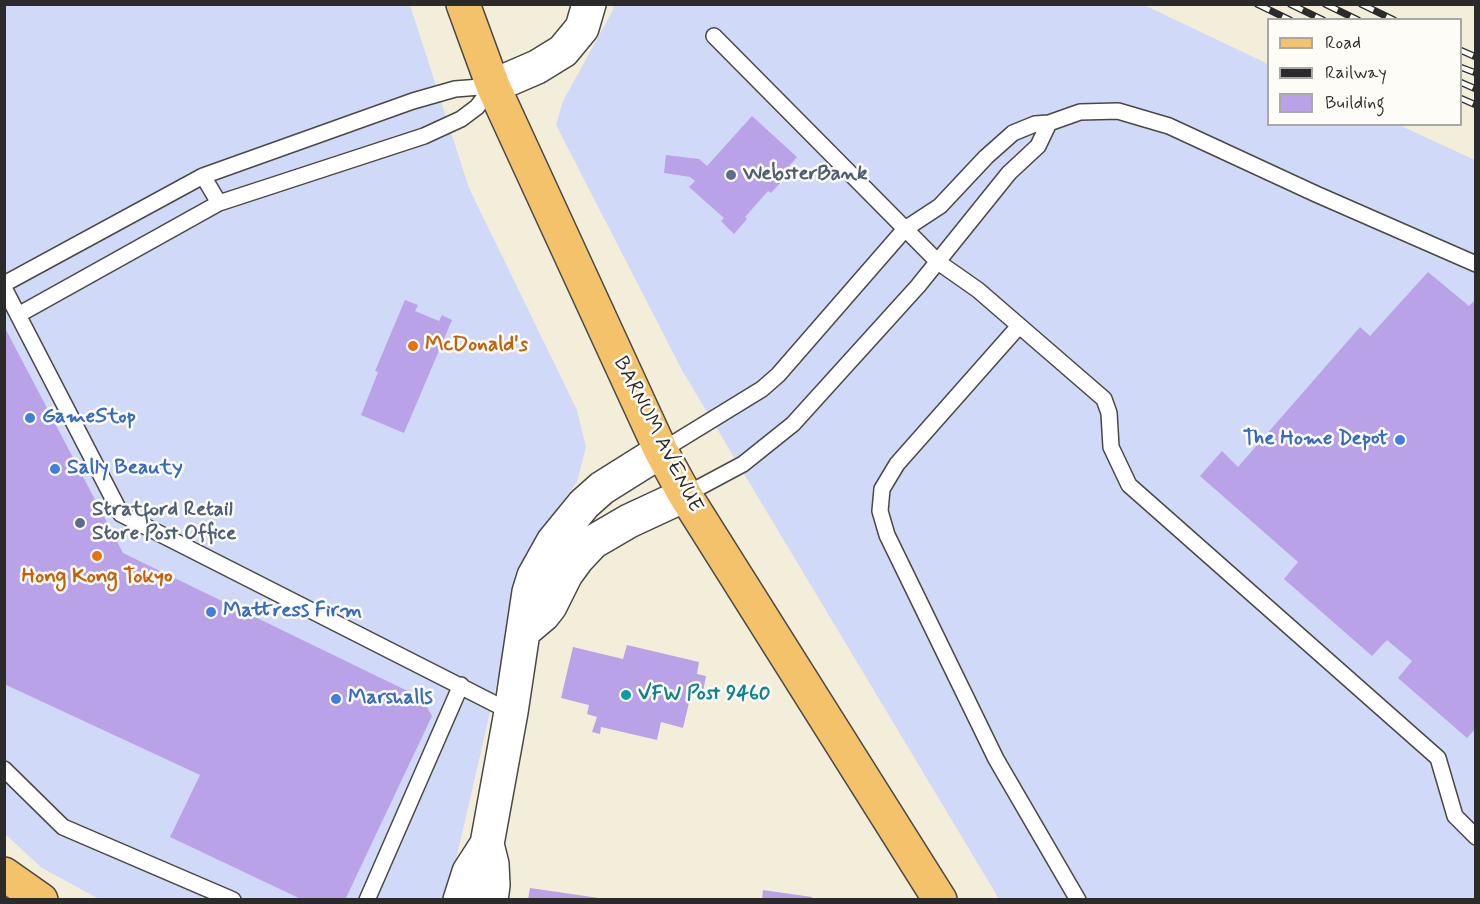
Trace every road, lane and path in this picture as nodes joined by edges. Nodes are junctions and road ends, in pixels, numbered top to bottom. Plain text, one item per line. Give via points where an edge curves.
1 (463, 4) edge
2 (589, 4) edge
3 (714, 36) dead end
4 (493, 86) junction
5 (1049, 123) junction
6 (203, 176) junction
7 (219, 203) junction
8 (905, 229) junction
9 (938, 262) junction
10 (1476, 264) edge
11 (4, 286) edge
12 (18, 315) junction
13 (1019, 326) junction
14 (661, 451) junction
15 (685, 495) junction
16 (524, 631) junction
17 (461, 686) junction
18 (511, 712) junction
19 (4, 769) edge
20 (1476, 837) edge
21 (487, 844) junction
22 (4, 874) edge
23 (41, 900) edge
24 (233, 900) edge
25 (367, 900) edge
26 (460, 900) edge
27 (490, 900) edge
28 (940, 900) edge
29 (1078, 900) edge

1 - 4 main road, BARNUM AVENUE
2 - 4 street via 582,28 563,51
3 - 8 lane
4 - 6 lane via 455,89 413,101
4 - 7 lane via 477,107 424,135
4 - 14 main road, BARNUM AVENUE
5 - 8 lane via 1013,133 940,206
5 - 9 lane via 1038,146 1009,173
5 - 10 lane via 1094,110 1143,117
6 - 7 lane
6 - 11 lane
7 - 12 lane
8 - 9 lane
8 - 14 lane via 778,375
9 - 13 lane
9 - 15 lane via 793,424 743,464
11 - 12 lane
12 - 17 lane via 121,514
13 - 20 lane via 1104,399 1111,447 1129,485 1438,758 1455,816
13 - 29 lane via 897,464 882,489 880,511 887,535 996,759
14 - 15 main road, BARNUM AVENUE
14 - 16 street via 602,488 558,535 534,576
15 - 16 street via 593,542 566,574 550,606
15 - 28 main road, BARNUM AVENUE
16 - 18 street
17 - 18 lane
17 - 25 lane
18 - 21 street
19 - 24 lane via 63,827
21 - 26 street via 469,872
21 - 27 street via 492,864
22 - 23 main road

